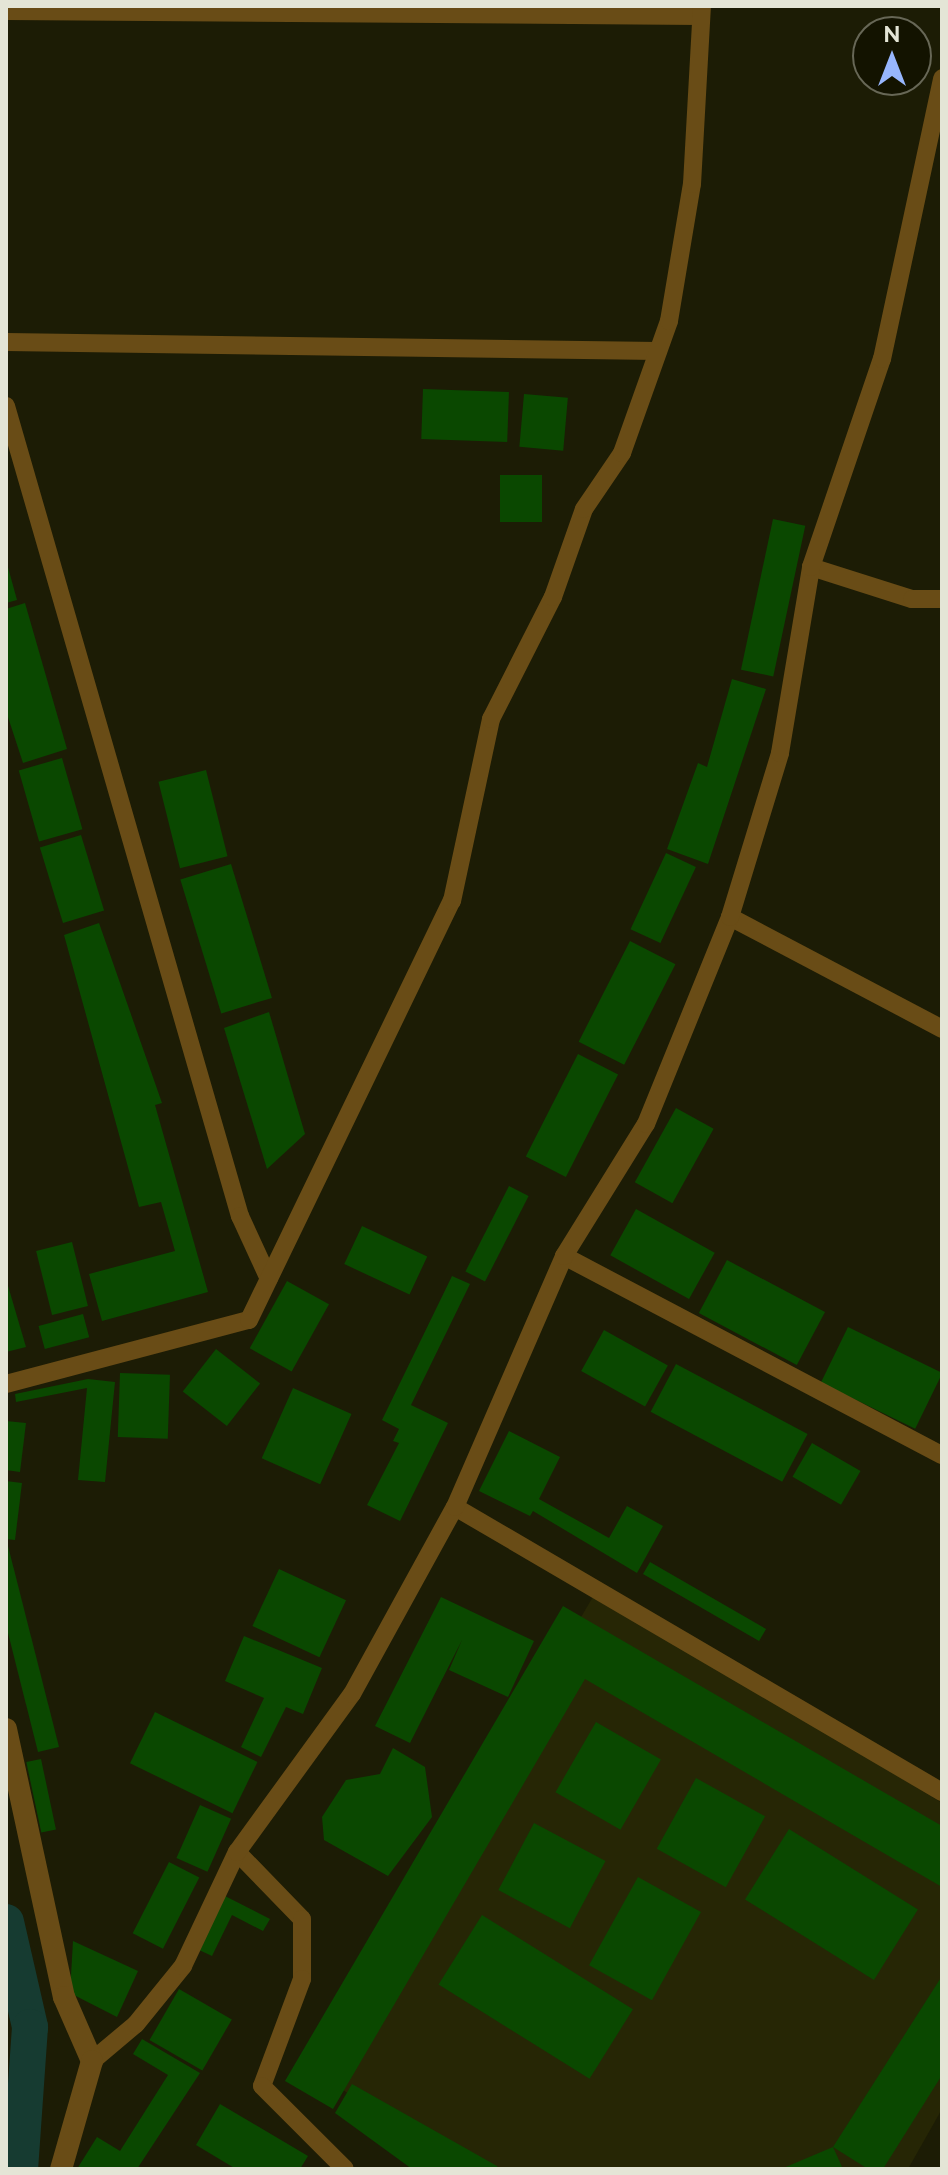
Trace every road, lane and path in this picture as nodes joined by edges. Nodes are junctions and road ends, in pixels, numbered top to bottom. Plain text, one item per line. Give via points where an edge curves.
1 (6, 11) edge
2 (701, 11) edge
3 (942, 78) edge
4 (6, 342) edge
5 (658, 351) junction
6 (6, 406) edge
7 (811, 567) junction
8 (942, 599) edge
9 (730, 917) junction
10 (942, 1029) edge
11 (564, 1256) junction
12 (269, 1279) junction
13 (6, 1384) edge
14 (942, 1455) edge
15 (455, 1507) junction
16 (6, 1729) edge
17 (942, 1792) edge
18 (237, 1852) junction
19 (92, 2061) junction
20 (61, 2169) edge
21 (345, 2169) edge

1 - 2 lane
2 - 5 lane via 692,184
3 - 7 lane via 882,359
4 - 5 lane
5 - 12 lane via 622,453 584,509 553,597 491,719 452,901
6 - 12 lane via 240,1216
7 - 8 lane via 912,599
7 - 9 lane via 780,753
9 - 10 lane
9 - 11 lane via 646,1124
11 - 14 lane
11 - 15 lane
12 - 13 lane via 249,1320
15 - 17 lane
15 - 18 lane via 352,1694
16 - 19 street via 64,1997
18 - 19 lane via 183,1966 136,2024
18 - 21 lane via 302,1919 302,1979 262,2086
19 - 20 street

